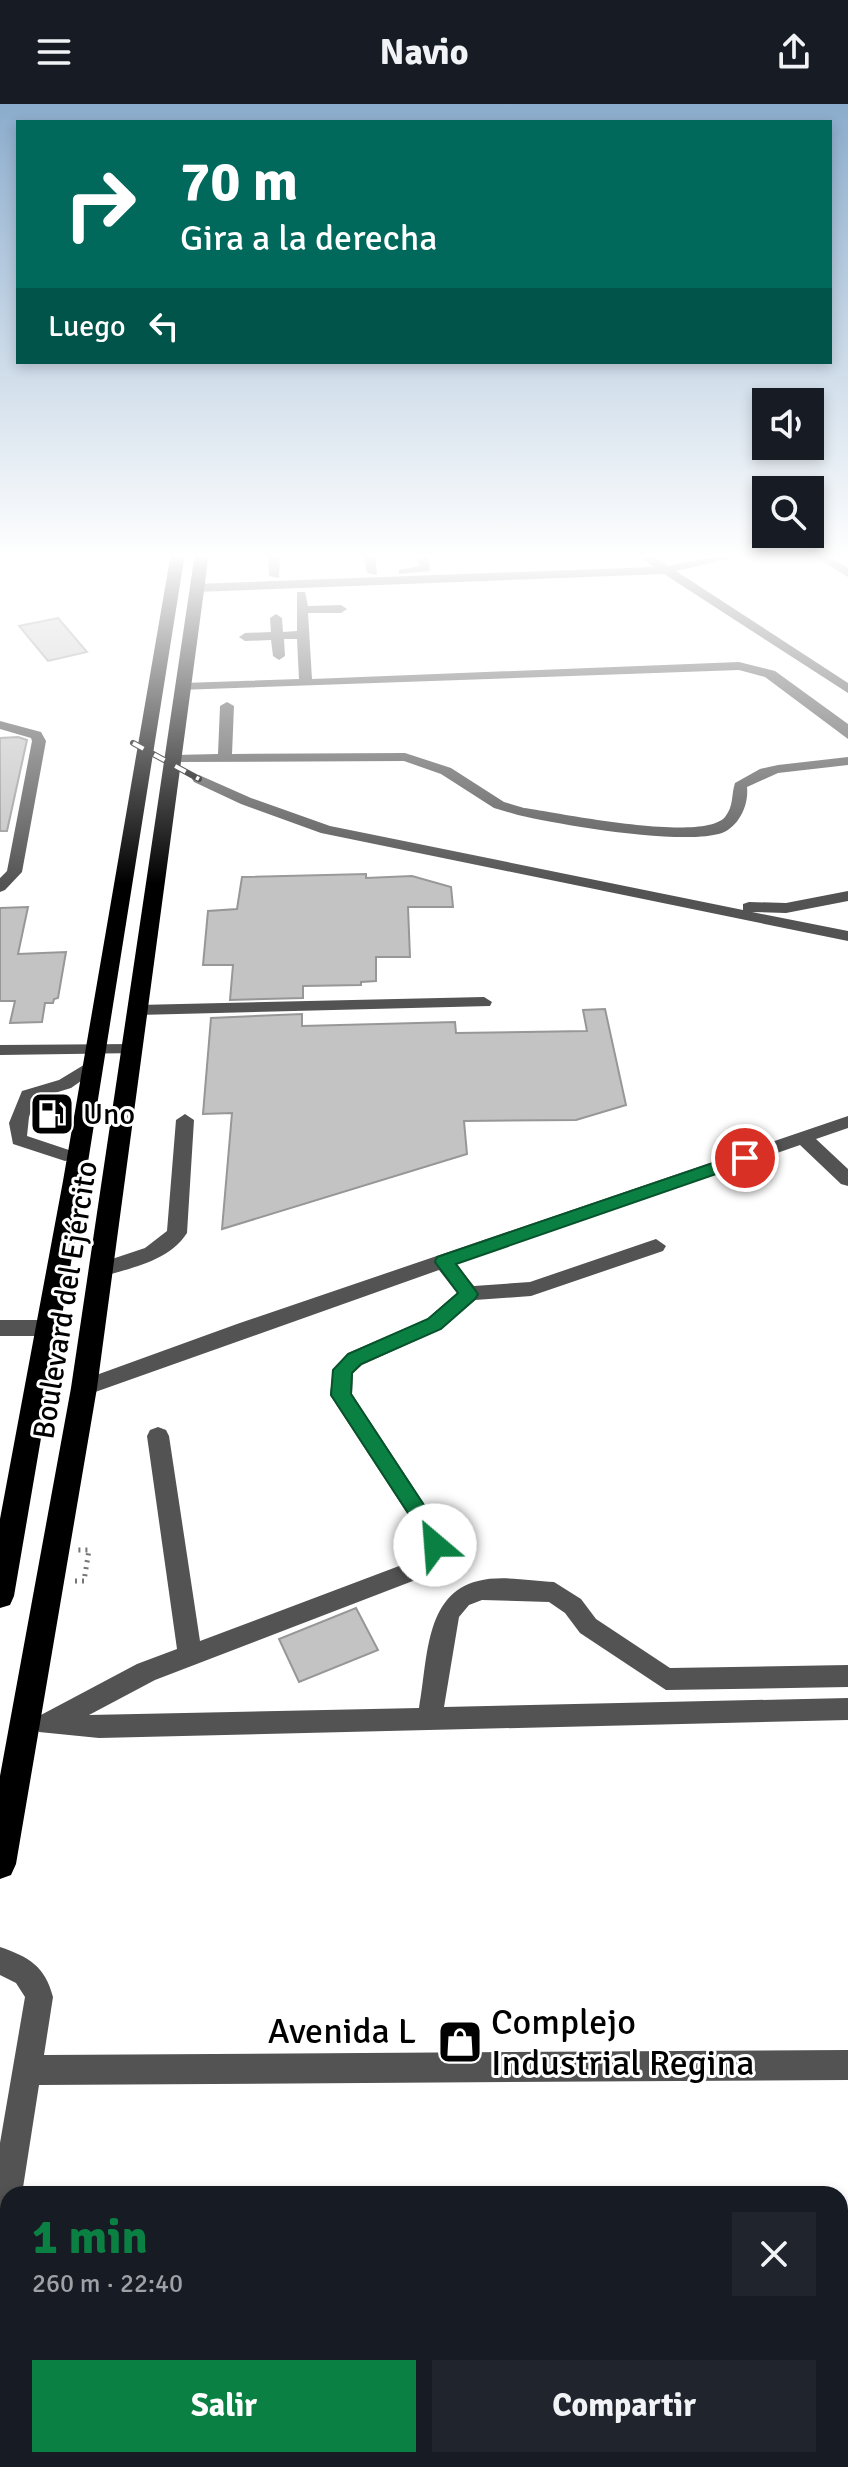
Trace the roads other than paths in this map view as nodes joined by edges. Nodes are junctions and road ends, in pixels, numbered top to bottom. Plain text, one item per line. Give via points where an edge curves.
1 (161, 663) edge
2 (187, 663) edge
3 (305, 663) edge
4 (809, 663) edge
5 (306, 683) junction
6 (184, 687) junction
7 (848, 689) edge
8 (227, 706) dead end
9 (0, 725) edge
10 (848, 735) edge
11 (225, 758) junction
12 (174, 759) junction
13 (848, 761) edge
14 (199, 779) dead end
15 (0, 887) edge
16 (848, 896) edge
17 (690, 905) junction
18 (848, 936) edge
19 (484, 1002) dead end
20 (135, 1029) junction
21 (95, 1048) junction
22 (0, 1050) edge
23 (86, 1102) junction
24 (125, 1103) junction
25 (185, 1120) dead end
26 (848, 1122) edge
27 (803, 1137) junction
28 (65, 1155) dead end
29 (848, 1180) edge
30 (656, 1246) dead end
31 (444, 1262) junction
32 (101, 1270) junction
33 (469, 1294) junction
34 (0, 1328) edge
35 (47, 1328) junction
36 (84, 1388) junction
37 (158, 1436) dead end
38 (0, 1596) edge
39 (190, 1655) junction
40 (848, 1676) edge
41 (848, 1709) edge
42 (430, 1718) junction
43 (38, 1724) junction
44 (0, 1864) edge
45 (0, 1961) edge
46 (848, 2065) edge
47 (28, 2070) junction
48 (8, 2186) edge

1 - 21 highway, Boulevard del Ejército
2 - 6 highway, Boulevard del Ejército
3 - 5 street
4 - 7 street
5 - 6 street
5 - 10 street via 739,666 770,674
6 - 12 highway, Boulevard del Ejército
8 - 11 street
9 - 15 street via 36,735 39,741 14,872
11 - 12 street
11 - 13 street via 405,757 428,763 499,805 523,812 672,834 718,829 730,821 741,800 740,786 758,774
12 - 20 highway, Boulevard del Ejército
14 - 17 street via 326,830
16 - 17 street via 786,908
17 - 18 street
19 - 20 street
20 - 21 highway via 126,1040 101,1040
20 - 24 highway, Boulevard del Ejército
21 - 22 street
21 - 23 highway, Boulevard del Ejército
21 - 28 street via 65,1084 28,1095 24,1102 19,1140
23 - 24 highway via 113,1092
23 - 35 highway, Boulevard del Ejército
24 - 32 highway, Boulevard del Ejército
25 - 32 street via 177,1233 150,1253
26 - 27 street
27 - 29 street
27 - 31 street
30 - 33 street via 531,1289
31 - 33 street
31 - 36 street
32 - 36 highway, Boulevard del Ejército
33 - 39 street via 434,1324 355,1359 340,1381 341,1395 433,1534 435,1545 423,1567
34 - 35 street
35 - 38 highway, Boulevard del Ejército
36 - 43 highway, Boulevard del Ejército
37 - 39 street
39 - 43 street
40 - 42 street via 666,1679 588,1626 554,1592 481,1590 461,1598 448,1613
41 - 42 street
42 - 43 street
43 - 44 highway, Boulevard del Ejército
45 - 47 street via 25,1969 35,1979 39,1997
46 - 47 street, Avenida L
47 - 48 street

